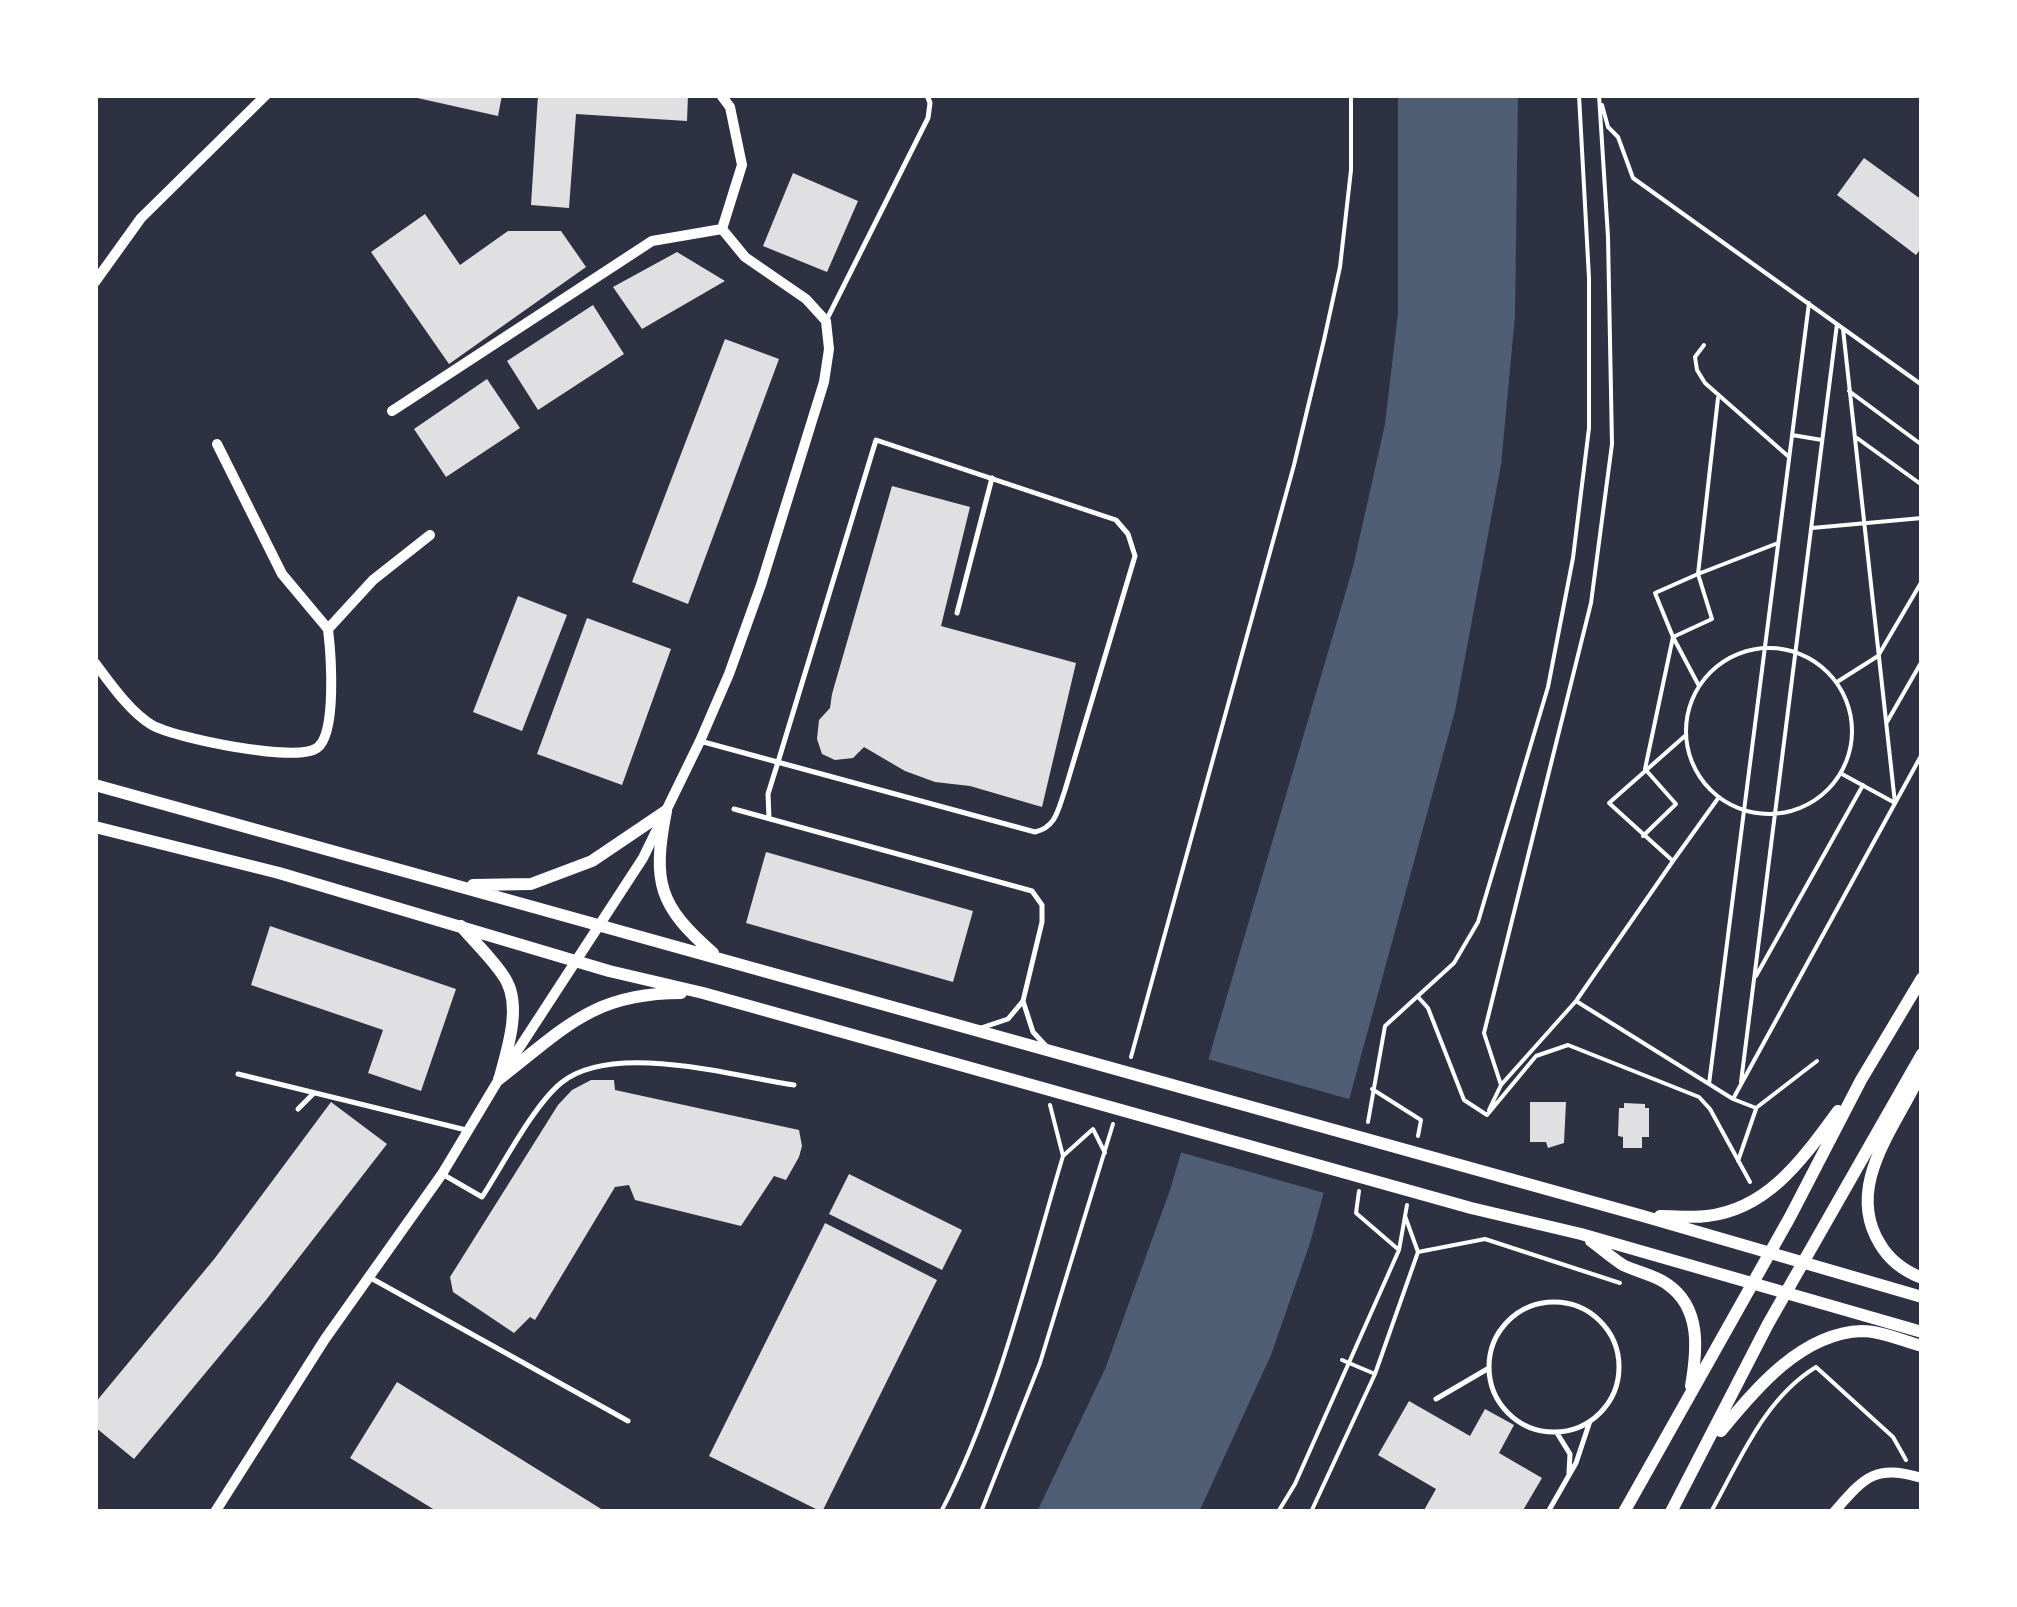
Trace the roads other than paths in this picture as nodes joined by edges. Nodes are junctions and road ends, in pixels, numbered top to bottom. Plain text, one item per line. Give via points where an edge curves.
1 (266, 95) edge
2 (721, 95) edge
3 (927, 95) edge
4 (722, 229) junction
5 (95, 282) edge
6 (826, 321) junction
7 (392, 412) dead end
8 (217, 444) dead end
9 (992, 478) junction
10 (430, 535) dead end
11 (957, 613) dead end
12 (328, 629) junction
13 (95, 663) edge
14 (700, 742) junction
15 (778, 762) junction
16 (95, 785) edge
17 (734, 809) dead end
18 (666, 812) junction
19 (769, 818) junction
20 (95, 827) edge
21 (447, 884) junction
22 (459, 924) junction
23 (601, 924) junction
24 (719, 958) junction
25 (577, 960) junction
26 (1922, 978) edge
27 (703, 993) junction
28 (1023, 1001) junction
29 (970, 1030) junction
30 (1054, 1054) junction
31 (1922, 1054) edge
32 (1922, 1070) edge
33 (238, 1074) dead end
34 (499, 1079) junction
35 (1861, 1080) junction
36 (794, 1086) dead end
37 (314, 1092) junction
38 (298, 1110) dead end
39 (468, 1130) junction
40 (442, 1174) junction
41 (1643, 1216) junction
42 (1581, 1234) junction
43 (1769, 1254) junction
44 (1802, 1263) junction
45 (369, 1277) junction
46 (1922, 1278) edge
47 (1752, 1282) junction
48 (1786, 1292) junction
49 (1922, 1297) edge
50 (1922, 1332) edge
51 (1922, 1346) edge
52 (1488, 1368) junction
53 (1690, 1396) junction
54 (1436, 1399) dead end
55 (628, 1421) dead end
56 (1590, 1422) junction
57 (1557, 1432) junction
58 (1704, 1452) junction
59 (1568, 1476) junction
60 (1922, 1478) edge
61 (215, 1512) edge
62 (1548, 1512) edge
63 (1624, 1512) edge
64 (1670, 1512) edge
65 (1834, 1512) edge

1 - 5 street via 140,218
2 - 4 street via 730,107 742,165
3 - 6 lane via 928,118
4 - 6 street via 745,258 806,299
4 - 7 street via 652,240
6 - 14 street via 824,382 761,586
8 - 12 street via 282,574
9 - 11 lane
9 - 15 lane via 876,440
9 - 15 lane via 1116,520 1135,556 1055,819 1034,832
10 - 12 street via 373,580
12 - 13 street via 328,732 308,752 201,742 152,725
14 - 15 lane
14 - 18 street
15 - 19 lane
16 - 21 street
17 - 19 lane
18 - 21 street via 592,861 531,884
18 - 23 street
18 - 24 street via 661,875 670,910
19 - 28 lane via 1032,892 1042,905 1042,922
20 - 22 street
21 - 23 street
22 - 25 street
22 - 34 street via 507,982 510,1039
23 - 24 street
23 - 25 street
24 - 29 street
25 - 27 street
25 - 34 street
26 - 35 street
27 - 34 street via 646,994 603,1004
27 - 42 street
28 - 29 lane via 1008,1019
28 - 30 lane via 1033,1032
29 - 30 street
30 - 41 street
31 - 44 street
32 - 46 street via 1870,1176 1866,1202 1870,1228 1886,1254
33 - 37 lane
34 - 39 street
35 - 41 street via 1772,1190 1707,1216
35 - 43 street
36 - 40 lane via 638,1063 600,1066 554,1090 482,1197
37 - 38 lane
37 - 39 lane
39 - 40 street
40 - 45 street
41 - 43 street
42 - 47 street
42 - 53 street via 1624,1265 1668,1284 1684,1302 1698,1350
43 - 44 street
43 - 47 street
44 - 48 street
44 - 49 street
45 - 55 lane
45 - 61 street
47 - 48 street
47 - 53 street
48 - 50 street
48 - 58 street
51 - 58 street via 1865,1331 1832,1335 1805,1348 1742,1404
52 - 54 lane
52 - 56 lane via 1499,1332 1528,1307 1566,1303 1584,1310 1611,1336 1617,1354 1614,1392
52 - 57 lane via 1502,1408 1518,1422
53 - 63 street
56 - 57 lane
56 - 59 lane
57 - 59 lane via 1570,1454
58 - 64 street
59 - 62 lane
60 - 65 street via 1897,1471 1870,1475

